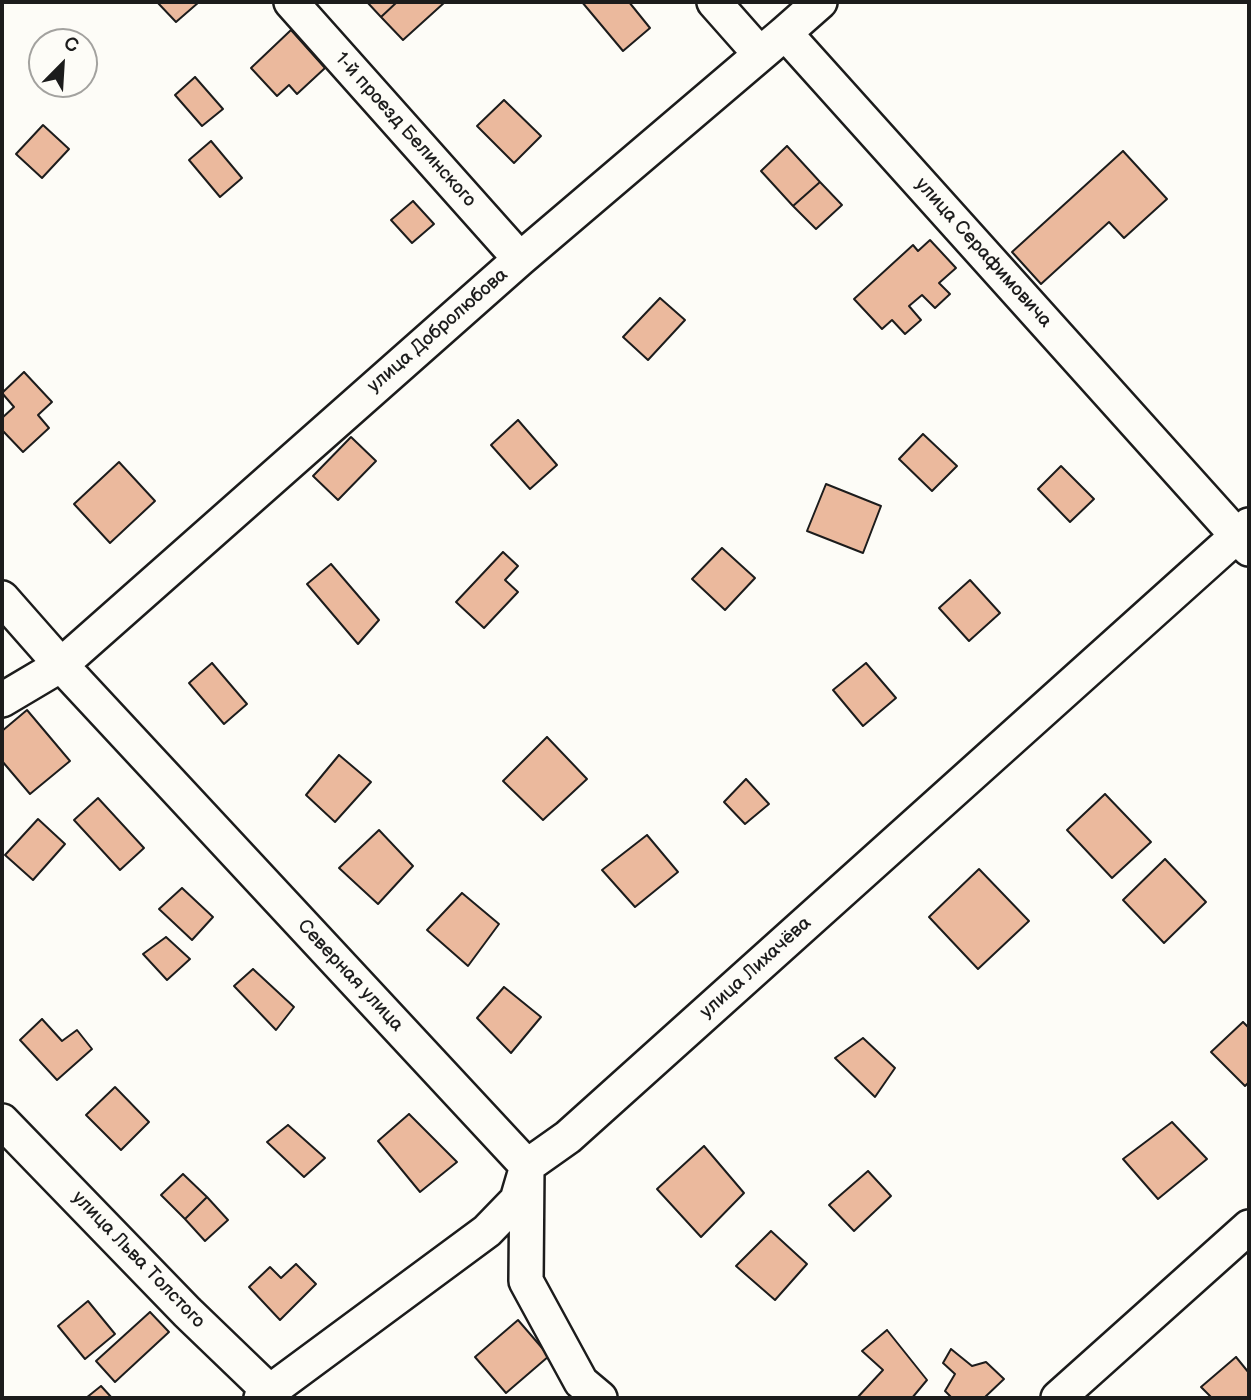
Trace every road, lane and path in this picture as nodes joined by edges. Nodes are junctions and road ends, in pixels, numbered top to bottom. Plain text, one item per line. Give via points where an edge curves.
1 (291, 2) edge
2 (714, 2) edge
3 (820, 2) edge
4 (785, 33) junction
5 (760, 54) junction
6 (520, 259) junction
7 (1245, 537) edge
8 (2, 598) edge
9 (61, 665) junction
10 (2, 700) edge
11 (3, 1125) edge
12 (527, 1166) junction
13 (1249, 1227) edge
14 (268, 1396) edge
15 (600, 1398) edge
16 (1058, 1398) edge

1 - 6 street, 1-й проезд Белинского
2 - 5 street
3 - 4 street, улица Добролюбова
4 - 5 street, улица Добролюбова
4 - 7 street, улица Серафимовича
5 - 6 street, улица Добролюбова
6 - 9 street, улица Добролюбова
7 - 12 street, улица Лихачёва via 568,1137
8 - 9 street, Северная улица
9 - 10 street, улица Добролюбова
9 - 12 street, Северная улица
11 - 14 street, улица Льва Толстого
12 - 14 street via 517,1200 487,1231
12 - 15 street via 526,1280 581,1382
13 - 16 street

